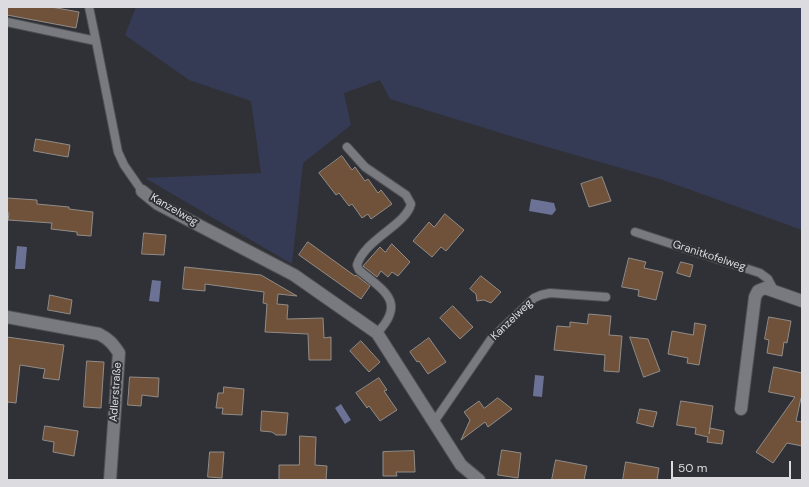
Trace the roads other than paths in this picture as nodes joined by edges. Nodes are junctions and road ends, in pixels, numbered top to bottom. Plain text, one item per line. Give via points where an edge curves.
1 (90, 7) edge
2 (7, 23) edge
3 (96, 41) junction
4 (347, 147) dead end
5 (142, 191) joint
6 (636, 232) dead end
7 (775, 292) junction
8 (606, 297) dead end
9 (802, 301) edge
10 (7, 317) edge
11 (377, 333) junction
12 (742, 409) dead end
13 (434, 422) junction
14 (110, 480) edge
15 (479, 480) edge

1 - 3 lane, Kanzelweg
2 - 3 lane
3 - 5 lane, Kanzelweg via 118,152
4 - 11 lane via 365,167 406,195 412,204 409,212 377,238 359,258 357,265 359,270 387,294 391,302 391,313
5 - 11 street, Kanzelweg via 158,204 294,275
6 - 7 lane, Granitkofelweg via 760,273 768,279
7 - 9 street
7 - 12 street via 765,288 758,291 755,297
8 - 13 lane, Kanzelweg via 550,293 534,298 491,339
10 - 14 street, Adlerstraße via 99,334 114,344 118,353
11 - 13 street, Kanzelweg
13 - 15 street, Kanzelweg via 461,465

